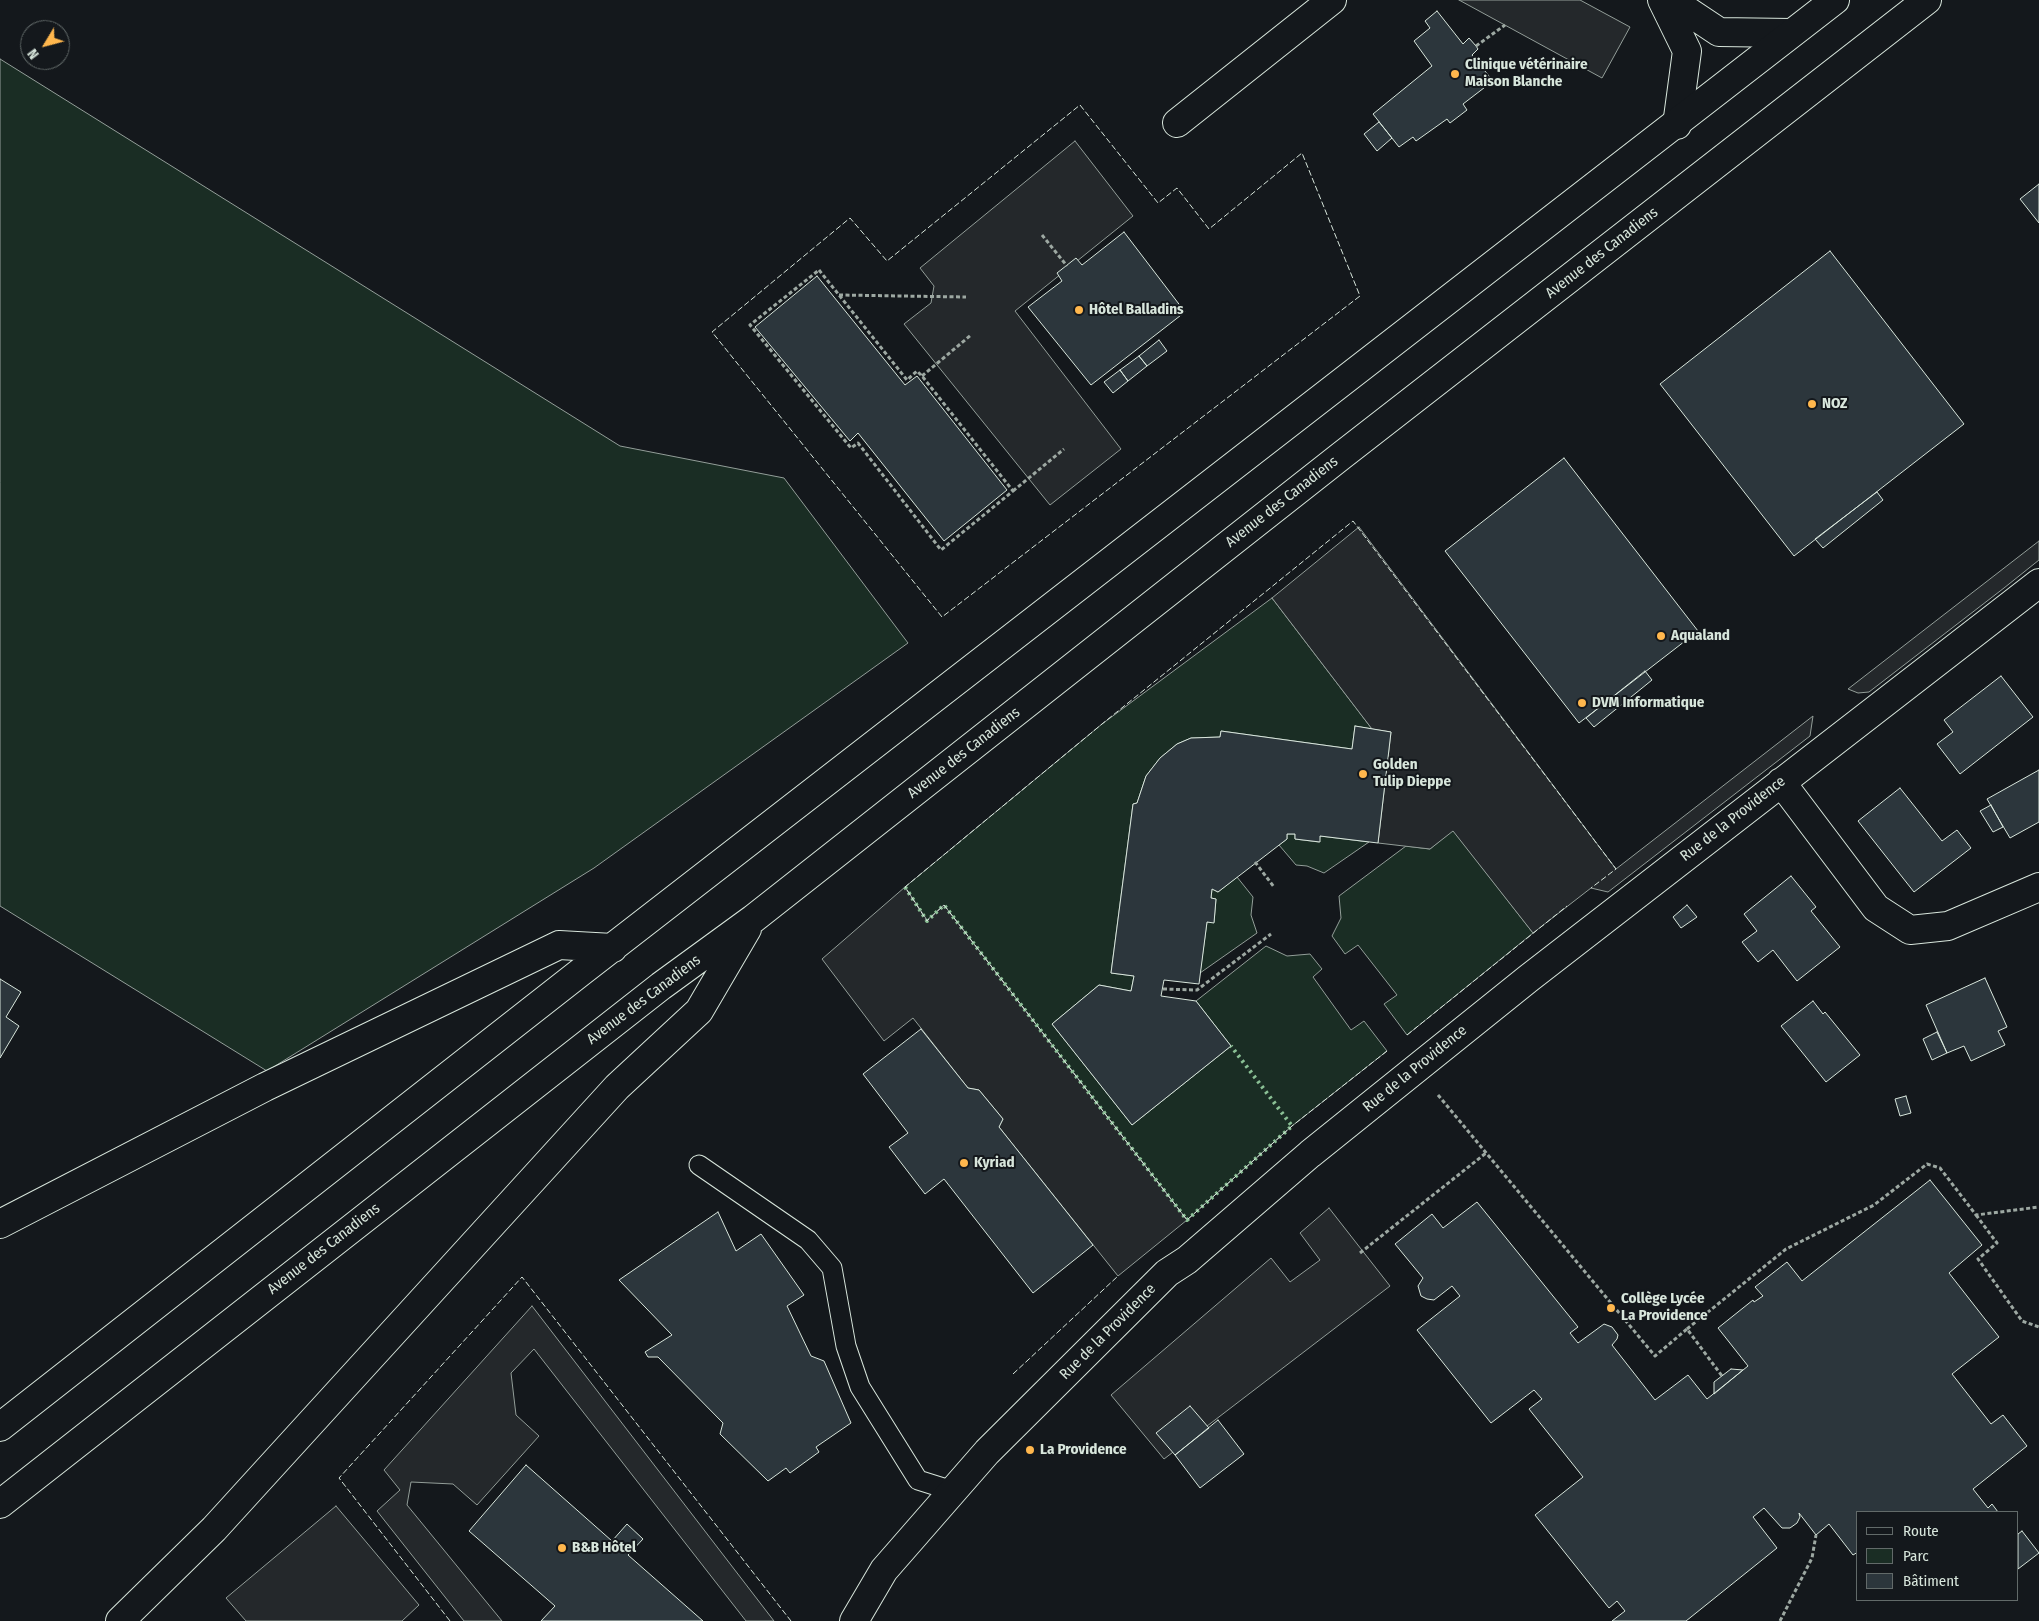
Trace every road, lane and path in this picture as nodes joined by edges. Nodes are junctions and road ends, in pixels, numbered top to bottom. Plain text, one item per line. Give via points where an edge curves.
1 (1332, 0) edge
2 (1662, 0) edge
3 (1671, 0) edge
4 (1835, 0) edge
5 (1927, 0) edge
6 (1504, 25) dead end
7 (1791, 33) junction
8 (1476, 46) dead end
9 (1177, 123) dead end
10 (1676, 125) junction
11 (1042, 235) dead end
12 (1066, 266) dead end
13 (838, 295) junction
14 (966, 297) dead end
15 (971, 335) dead end
16 (922, 376) junction
17 (1064, 449) dead end
18 (1014, 491) junction
19 (2039, 583) edge
20 (1781, 782) junction
21 (1255, 862) dead end
22 (1274, 886) dead end
23 (2039, 886) edge
24 (753, 919) junction
25 (1271, 934) dead end
26 (613, 948) junction
27 (1163, 989) dead end
28 (1416, 1068) junction
29 (1486, 1153) junction
30 (699, 1165) dead end
31 (2039, 1207) edge
32 (1976, 1215) junction
33 (0, 1224) edge
34 (1360, 1253) dead end
35 (2039, 1326) edge
36 (1686, 1329) junction
37 (1722, 1376) dead end
38 (0, 1427) edge
39 (953, 1491) junction
40 (0, 1504) edge
41 (1816, 1535) dead end
42 (120, 1621) edge
43 (854, 1621) edge
44 (1780, 1621) edge

1 - 9 main road
2 - 10 main road via 1687,52
3 - 7 main road via 1719,32
4 - 7 main road
5 - 24 main road, Avenue des Canadiens
6 - 8 path
7 - 10 main road
10 - 26 main road
11 - 12 path
13 - 14 path
13 - 16 path via 907,380 918,371
13 - 18 path via 818,270 750,325 851,448 858,443 941,550
15 - 16 path
16 - 18 path
17 - 18 path
19 - 20 main road, Rue de la Providence
20 - 23 main road via 1876,908 1910,930 1948,926
20 - 28 main road, Rue de la Providence
21 - 22 path
24 - 40 main road, Avenue des Canadiens via 661,986
24 - 42 main road via 699,1011 618,1087 214,1529
25 - 27 path via 1197,990
26 - 33 main road via 559,945 265,1087
26 - 38 main road
28 - 29 path
28 - 39 main road, Rue de la Providence via 1187,1260 1167,1272 987,1452
29 - 34 path
29 - 36 path via 1655,1356
30 - 39 lane via 808,1240 832,1268 846,1346 860,1386 918,1480
31 - 32 path
32 - 35 path via 1997,1243 1978,1259 2022,1321
32 - 36 path via 1940,1168 1927,1164 1874,1205 1786,1249
36 - 37 path
39 - 43 main road, Rue de la Providence via 884,1570
41 - 44 path via 1812,1558

